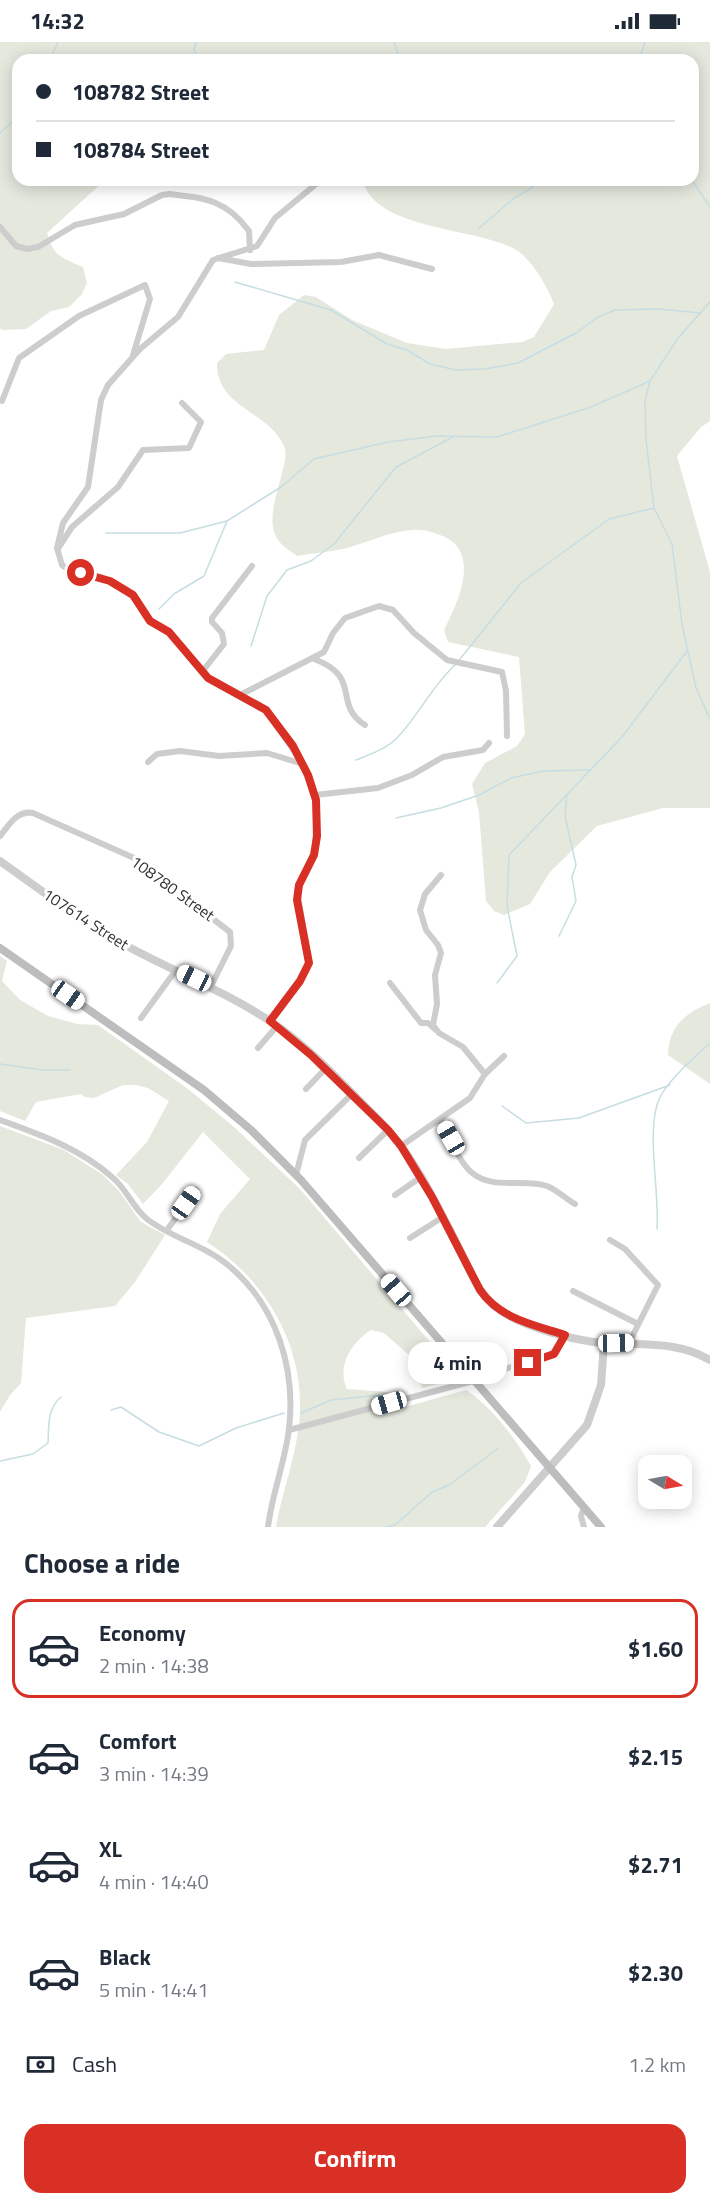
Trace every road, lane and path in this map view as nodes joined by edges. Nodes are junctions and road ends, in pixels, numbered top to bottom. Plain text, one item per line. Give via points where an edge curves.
1 (314, 186) edge
2 (0, 227) edge
3 (250, 250) junction
4 (217, 257) junction
5 (432, 269) dead end
6 (132, 358) junction
7 (2, 401) dead end
8 (182, 403) dead end
9 (57, 550) junction
10 (252, 566) dead end
11 (314, 658) junction
12 (202, 672) junction
13 (239, 695) junction
14 (365, 725) dead end
15 (507, 736) dead end
16 (489, 743) dead end
17 (148, 762) dead end
18 (303, 764) junction
19 (315, 795) junction
20 (0, 836) edge
21 (0, 861) edge
22 (441, 875) dead end
23 (0, 948) edge
24 (176, 970) junction
25 (390, 983) dead end
26 (211, 986) junction
27 (141, 1018) dead end
28 (273, 1024) junction
29 (436, 1030) junction
30 (258, 1048) dead end
31 (504, 1056) dead end
32 (325, 1069) junction
33 (484, 1074) junction
34 (306, 1089) dead end
35 (352, 1094) junction
36 (0, 1120) edge
37 (440, 1120) junction
38 (388, 1130) junction
39 (401, 1146) junction
40 (359, 1158) dead end
41 (296, 1175) junction
42 (421, 1177) junction
43 (196, 1190) dead end
44 (395, 1195) dead end
45 (575, 1204) dead end
46 (443, 1217) junction
47 (167, 1230) junction
48 (410, 1238) dead end
49 (610, 1240) dead end
50 (573, 1291) dead end
51 (638, 1324) junction
52 (565, 1335) junction
53 (603, 1343) junction
54 (629, 1343) junction
55 (710, 1360) edge
56 (505, 1369) dead end
57 (473, 1381) junction
58 (289, 1430) junction
59 (549, 1469) junction
60 (584, 1507) junction
61 (268, 1527) edge
62 (497, 1527) edge
63 (584, 1527) edge
64 (601, 1527) edge

1 - 3 street via 275,218 261,241
2 - 3 street via 16,246 38,247 75,225 124,214 170,194 224,206 249,231
3 - 4 street
4 - 5 street via 252,264 341,261 379,255
4 - 6 street via 207,267 178,318
6 - 7 street via 150,299 143,284 80,316 19,358
6 - 9 street via 102,395 88,487 63,523
8 - 9 street via 201,422 189,448 143,450 118,487 72,527
9 - 12 street via 62,565 70,571 101,577 133,595 150,621 169,632
10 - 12 street via 212,618 224,644
11 - 13 street
11 - 14 street via 336,669 353,715
11 - 15 street via 325,651 345,618 369,608 388,607 447,660 502,672
12 - 13 street
13 - 18 street via 273,716
16 - 19 street via 483,750 443,757 378,788
17 - 18 street via 157,754 180,751 219,756 267,753
18 - 19 street
19 - 28 street via 315,851 297,890 309,963
20 - 26 street, 108780 Street via 16,817 33,813 150,868 230,932 231,946
21 - 24 street, 107614 Street via 110,936
22 - 29 street via 425,894 420,910 426,930 441,953 435,975
23 - 41 main road via 204,1090
24 - 26 street, 107614 Street
24 - 27 street
25 - 29 street via 421,1023
26 - 28 street, 107614 Street
28 - 30 street
28 - 32 street, 107614 Street
29 - 33 street via 463,1047
31 - 33 street
32 - 34 street
32 - 35 street, 107614 Street
33 - 37 street via 470,1098
35 - 38 street, 107614 Street
35 - 41 street via 305,1140
36 - 47 street via 81,1154 119,1183 146,1218
37 - 39 street
37 - 45 street via 475,1175 504,1185 518,1182 546,1186
38 - 39 street, 107614 Street
38 - 40 street
39 - 42 street, 107614 Street
41 - 57 main road
42 - 44 street
42 - 46 street, 107614 Street
43 - 47 street
46 - 48 street
46 - 52 street, 107614 Street via 491,1304 517,1319
47 - 58 street via 228,1265 264,1306 288,1368
49 - 51 street via 625,1249 657,1283 657,1291
50 - 51 street
51 - 54 street
52 - 53 street, 107614 Street
52 - 56 street via 554,1354
53 - 54 street, 107614 Street
53 - 59 street via 601,1385 594,1410 587,1425
54 - 55 street, 107614 Street via 677,1346
57 - 58 street
57 - 59 main road
58 - 61 street
59 - 60 main road
59 - 62 street
60 - 63 street
60 - 64 main road

